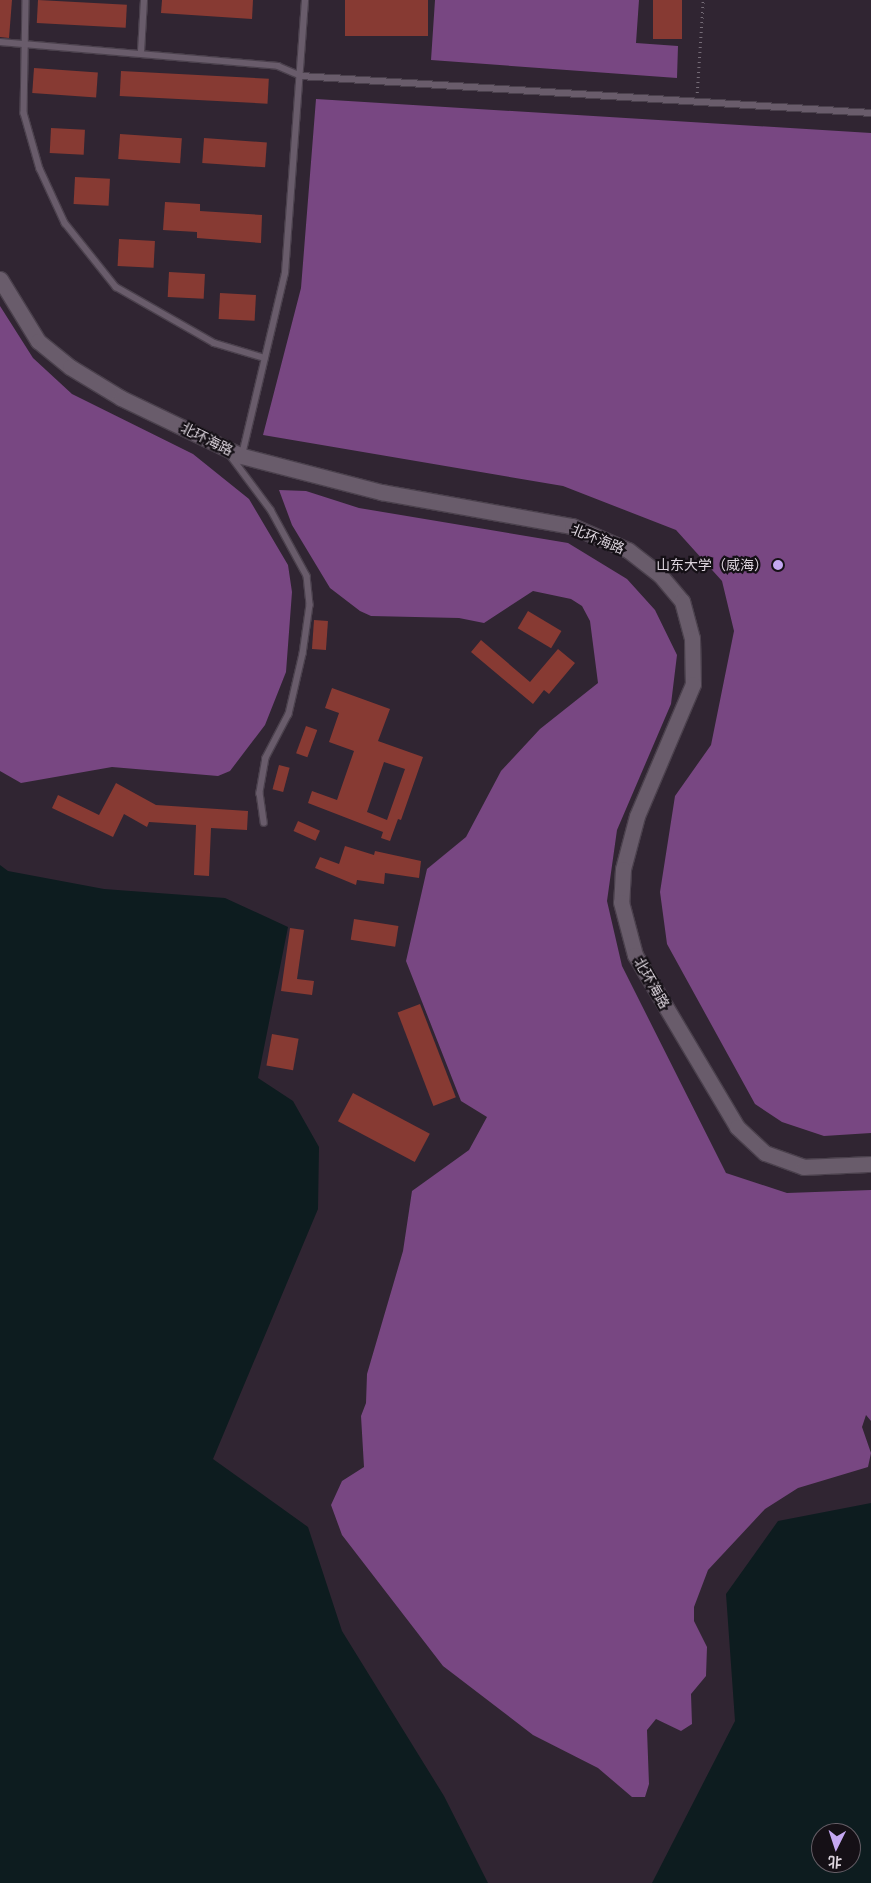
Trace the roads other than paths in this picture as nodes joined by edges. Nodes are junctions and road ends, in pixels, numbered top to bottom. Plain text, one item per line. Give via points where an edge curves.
1 (26, 0) edge
2 (144, 0) edge
3 (305, 0) edge
4 (0, 42) edge
5 (24, 44) junction
6 (141, 52) junction
7 (301, 76) junction
8 (871, 113) edge
9 (0, 279) edge
10 (265, 358) junction
11 (224, 448) junction
12 (242, 456) junction
13 (264, 823) dead end
14 (871, 1164) edge

1 - 5 lane
2 - 6 lane
3 - 7 lane
4 - 5 lane
5 - 6 lane
5 - 10 lane via 24,114 40,169 65,222 116,287 214,343
6 - 7 lane via 278,66
7 - 8 lane
7 - 10 lane via 285,273
9 - 11 main road, 北环海路 via 38,341 70,368 121,398
10 - 12 lane
11 - 12 main road, 北环海路
11 - 13 lane via 271,510 308,576 310,605 303,654 289,714 266,758 260,793
12 - 14 main road, 北环海路 via 381,492 572,526 628,550 660,575 682,601 692,638 693,684 638,816 623,869 621,902 635,955 737,1127 765,1153 804,1167

